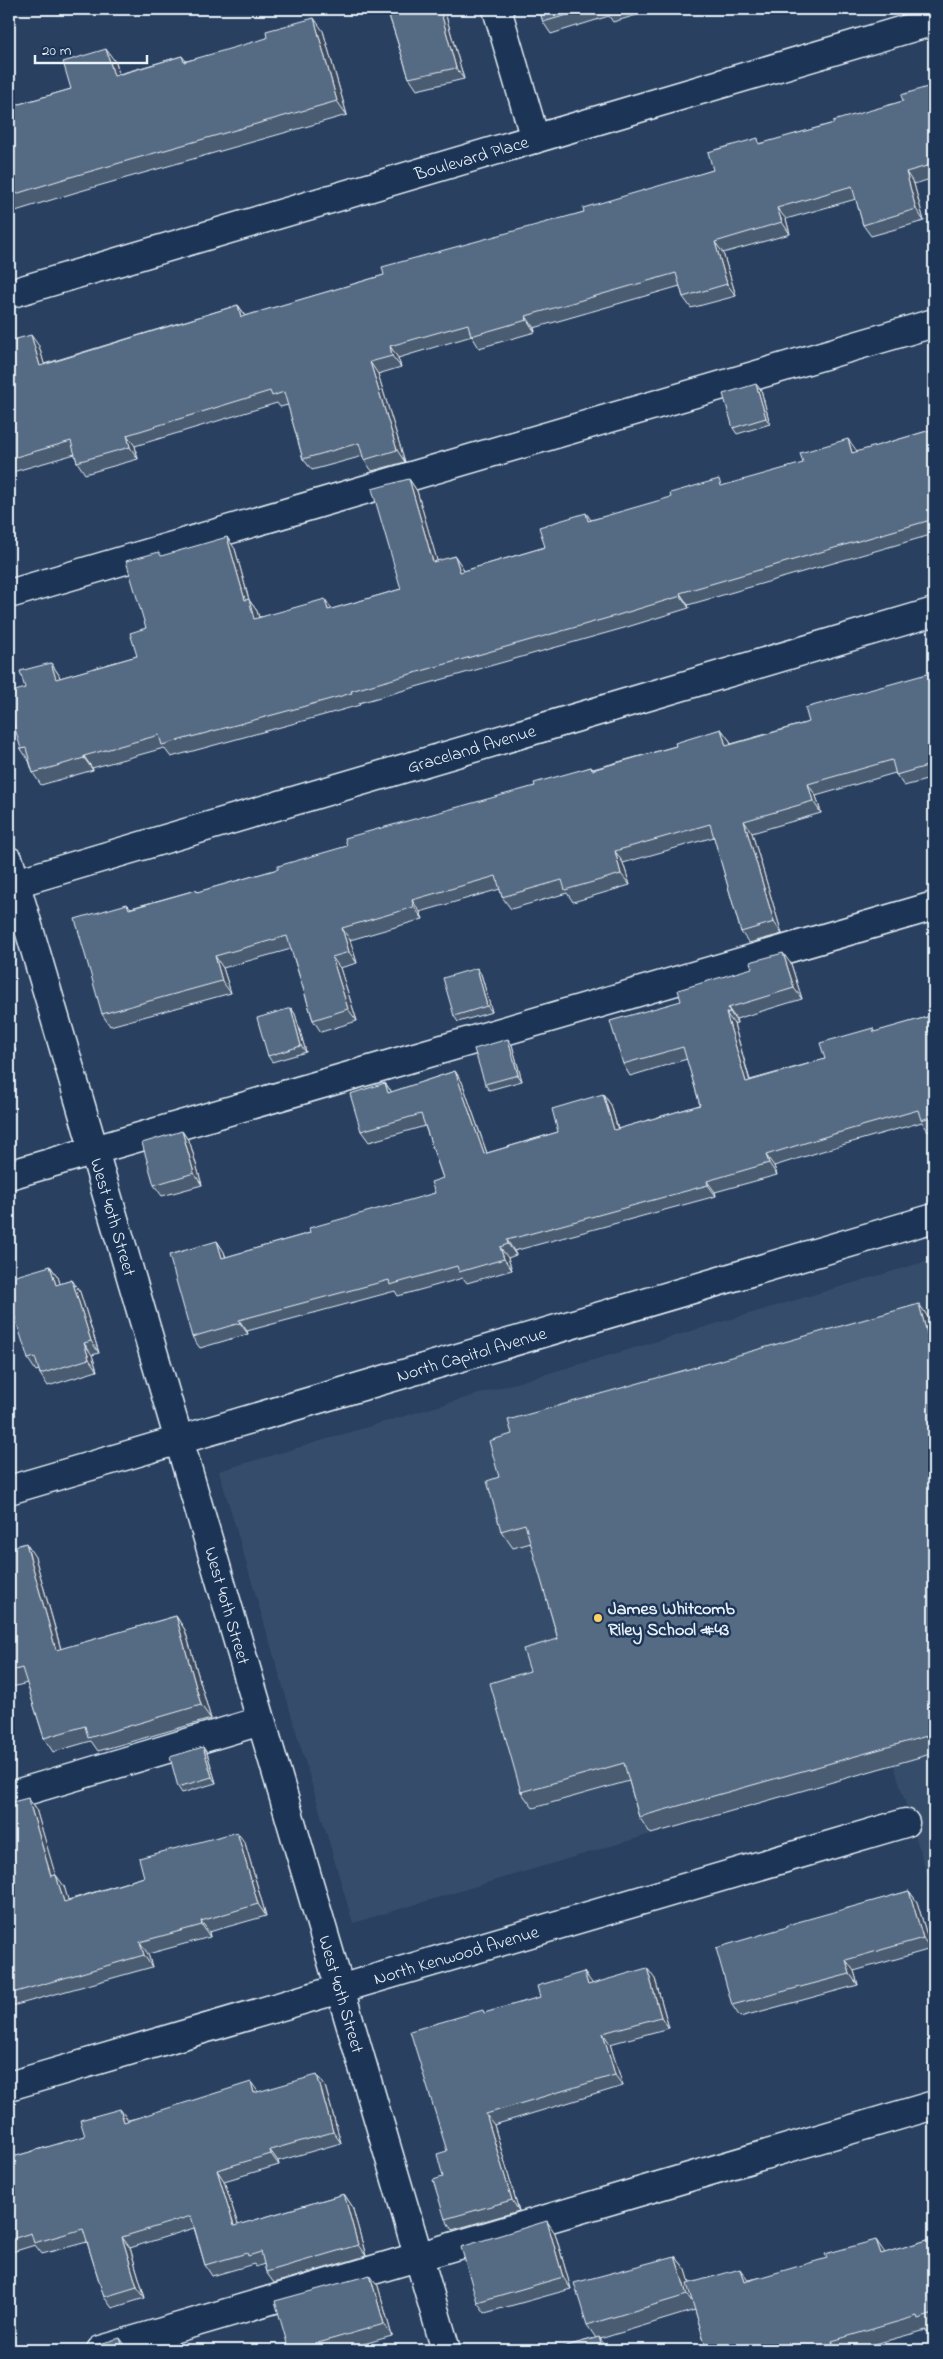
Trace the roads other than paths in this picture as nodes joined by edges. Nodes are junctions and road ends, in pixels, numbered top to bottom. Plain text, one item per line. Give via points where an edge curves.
1 (496, 9) edge
2 (934, 21) edge
3 (535, 139) junction
4 (9, 294) edge
5 (934, 323) edge
6 (9, 594) edge
7 (934, 612) edge
8 (11, 876) edge
9 (934, 906) edge
10 (93, 1150) junction
11 (9, 1175) edge
12 (934, 1218) edge
13 (178, 1440) junction
14 (9, 1490) edge
15 (261, 1722) junction
16 (9, 1796) edge
17 (905, 1823) dead end
18 (339, 1989) junction
19 (9, 2086) edge
20 (934, 2105) edge
21 (418, 2257) junction
22 (101, 2350) edge
23 (446, 2350) edge

1 - 3 street
2 - 3 street, Boulevard Place
3 - 4 street, Boulevard Place
5 - 6 street
7 - 8 street, Graceland Avenue
8 - 10 street, West 40th Street
9 - 10 street
10 - 11 street
10 - 13 street, West 40th Street
12 - 13 street, North Capitol Avenue
13 - 14 street, North Capitol Avenue
13 - 15 street, West 40th Street
15 - 16 street
15 - 18 street, West 40th Street
17 - 18 street, North Kenwood Avenue
18 - 19 street, North Kenwood Avenue
18 - 21 street, West 40th Street
20 - 21 street
21 - 22 street
21 - 23 street, West 40th Street

